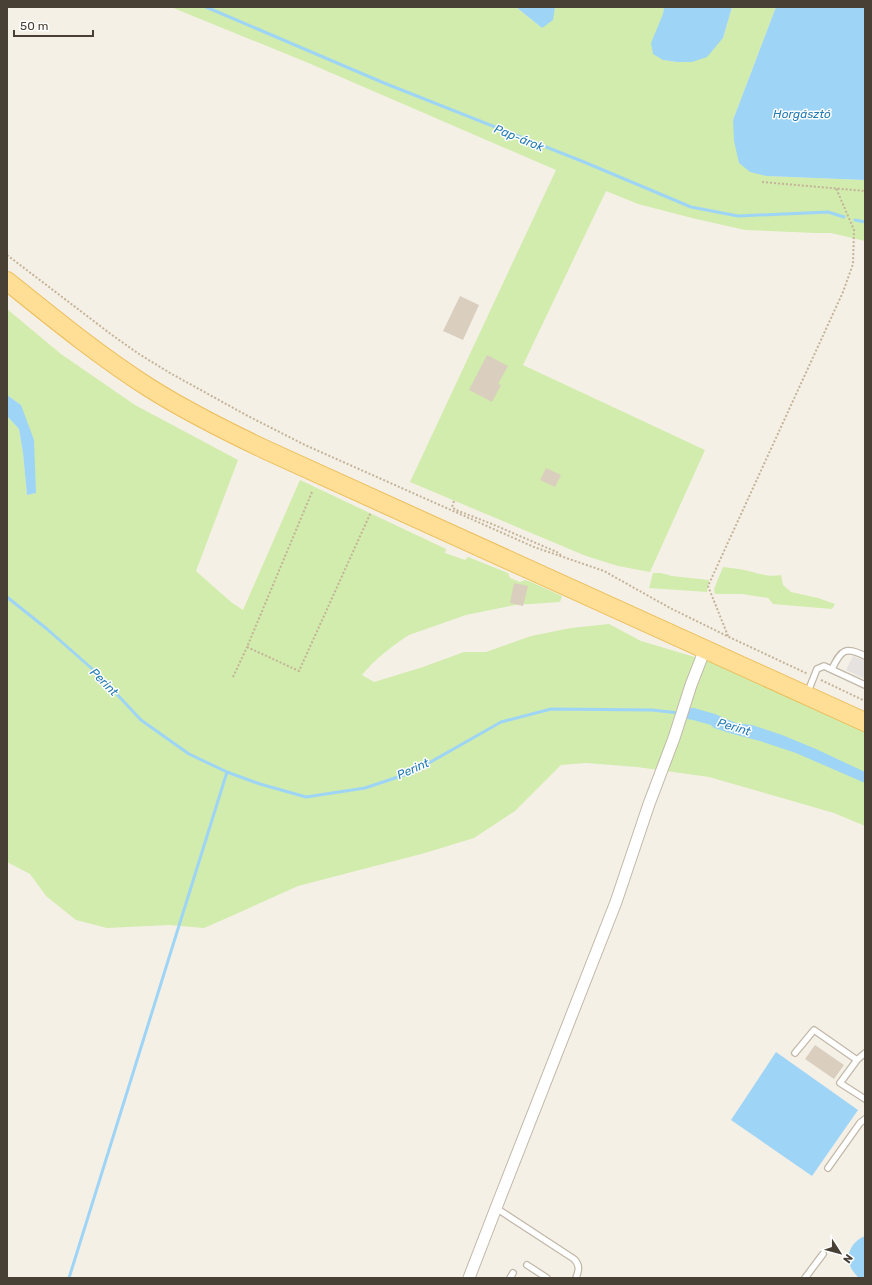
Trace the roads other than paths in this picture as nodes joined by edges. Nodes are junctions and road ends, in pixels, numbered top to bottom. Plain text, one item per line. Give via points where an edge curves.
1 (7, 281) edge
2 (705, 649) junction
3 (865, 656) edge
4 (832, 669) junction
5 (865, 685) edge
6 (806, 695) junction
7 (865, 722) edge
8 (795, 1053) dead end
9 (865, 1053) edge
10 (857, 1060) junction
11 (865, 1099) edge
12 (865, 1119) edge
13 (828, 1168) dead end
14 (496, 1208) junction
15 (823, 1254) dead end
16 (527, 1265) dead end
17 (469, 1278) edge
18 (547, 1278) edge
19 (576, 1278) edge
20 (805, 1278) edge

1 - 2 main road via 109,361 157,393 215,425
2 - 6 main road
2 - 14 street via 616,902
3 - 4 lane via 854,651 844,652 838,657
4 - 5 lane
4 - 6 lane via 824,666 817,669
6 - 7 main road
8 - 10 lane via 814,1030
9 - 10 lane
10 - 11 lane via 840,1083
12 - 13 lane
14 - 17 street
14 - 19 lane via 574,1259 579,1267
15 - 20 lane
16 - 18 lane

